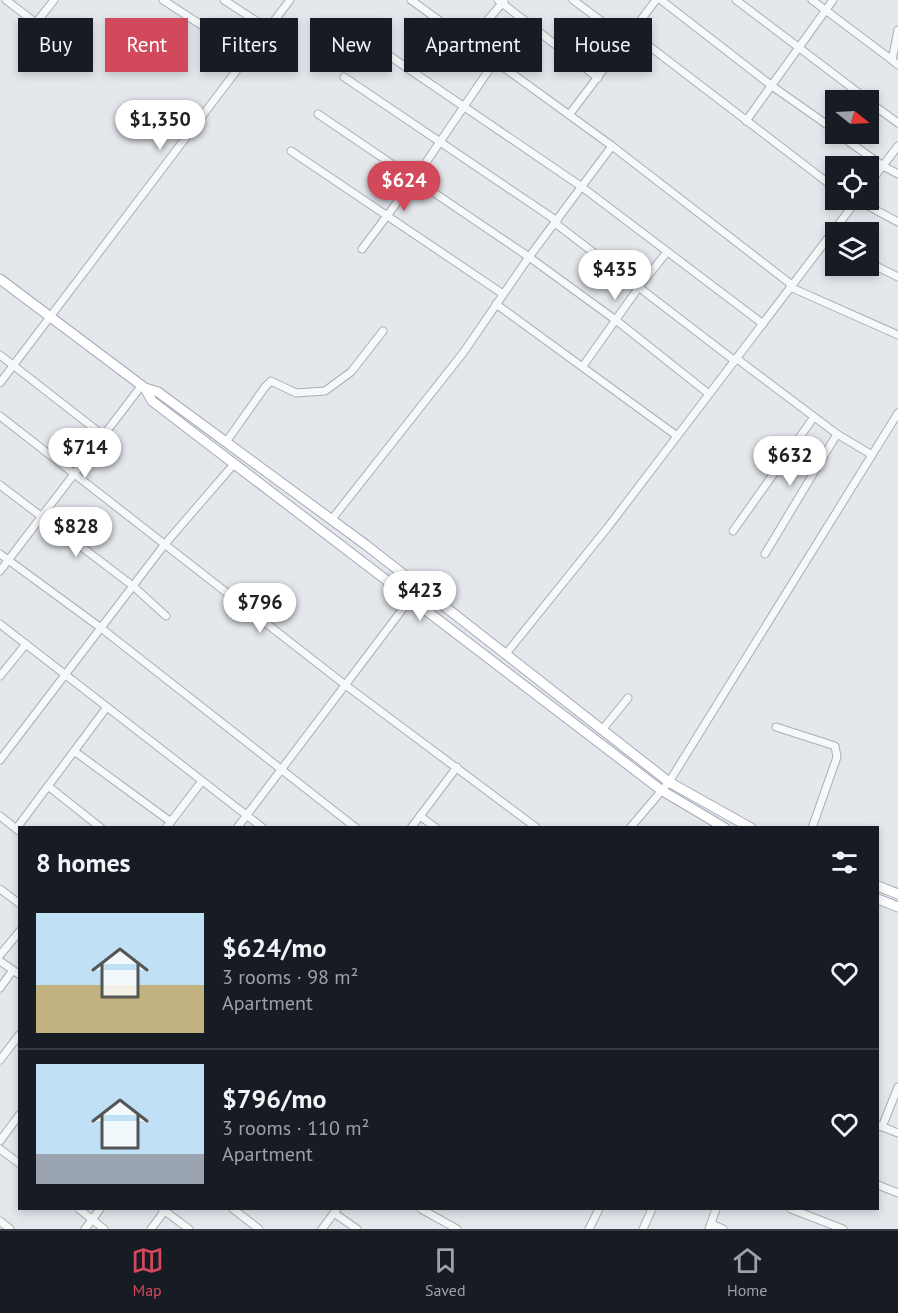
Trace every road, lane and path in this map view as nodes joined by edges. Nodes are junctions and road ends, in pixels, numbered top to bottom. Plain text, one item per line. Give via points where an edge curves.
1 (6, 0) edge
2 (54, 0) edge
3 (163, 0) edge
4 (182, 0) edge
5 (224, 0) edge
6 (290, 0) edge
7 (411, 0) edge
8 (573, 0) edge
9 (736, 0) edge
10 (812, 0) edge
11 (833, 0) edge
12 (502, 1) edge
13 (656, 1) edge
14 (175, 8) junction
15 (826, 10) junction
16 (252, 18) edge
17 (275, 18) edge
18 (436, 18) edge
19 (488, 18) edge
20 (600, 18) edge
21 (643, 18) edge
22 (200, 24) edge
23 (898, 30) edge
24 (797, 48) junction
25 (652, 54) edge
26 (392, 57) edge
27 (895, 62) edge
28 (234, 72) edge
29 (488, 72) edge
30 (510, 72) edge
31 (603, 72) edge
32 (344, 77) dead end
33 (598, 78) junction
34 (772, 86) junction
35 (853, 90) edge
36 (465, 106) junction
37 (879, 109) edge
38 (318, 114) dead end
39 (569, 115) junction
40 (746, 121) junction
41 (898, 123) edge
42 (825, 124) edge
43 (440, 143) junction
44 (853, 144) edge
45 (612, 146) junction
46 (898, 146) edge
47 (291, 151) dead end
48 (883, 166) junction
49 (879, 171) edge
50 (898, 174) edge
51 (414, 180) junction
52 (825, 181) edge
53 (582, 187) junction
54 (873, 210) edge
55 (387, 216) junction
56 (556, 222) junction
57 (898, 222) edge
58 (825, 242) edge
59 (362, 249) dead end
60 (667, 252) junction
61 (529, 257) junction
62 (879, 268) edge
63 (898, 277) edge
64 (0, 279) edge
65 (791, 286) junction
66 (639, 287) junction
67 (503, 294) junction
68 (496, 304) junction
69 (51, 317) junction
70 (617, 321) junction
71 (763, 324) junction
72 (383, 331) dead end
73 (898, 335) edge
74 (0, 355) edge
75 (736, 359) junction
76 (14, 366) junction
77 (583, 366) junction
78 (0, 383) edge
79 (143, 386) junction
80 (709, 394) junction
81 (898, 414) edge
82 (0, 416) edge
83 (814, 417) junction
84 (837, 434) junction
85 (104, 436) junction
86 (677, 436) junction
87 (226, 442) junction
88 (872, 455) junction
89 (234, 464) junction
90 (74, 473) junction
91 (0, 485) edge
92 (41, 516) junction
93 (332, 519) junction
94 (733, 531) dead end
95 (165, 544) junction
96 (0, 554) edge
97 (765, 554) dead end
98 (8, 560) junction
99 (0, 571) edge
100 (133, 586) junction
101 (421, 589) junction
102 (411, 598) junction
103 (166, 616) dead end
104 (0, 624) edge
105 (101, 628) junction
106 (26, 644) junction
107 (505, 655) junction
108 (65, 674) junction
109 (0, 676) edge
110 (344, 684) junction
111 (628, 698) dead end
112 (107, 707) junction
113 (776, 727) dead end
114 (602, 730) junction
115 (74, 751) junction
116 (0, 760) edge
117 (457, 767) junction
118 (282, 770) junction
119 (202, 781) junction
120 (669, 782) junction
121 (48, 786) junction
122 (661, 790) junction
123 (0, 816) edge
124 (246, 816) junction
125 (420, 816) junction
126 (169, 825) edge
127 (21, 826) edge
128 (98, 826) edge
129 (238, 826) edge
130 (260, 826) edge
131 (353, 826) edge
132 (412, 826) edge
133 (433, 826) edge
134 (534, 826) edge
135 (632, 826) edge
136 (722, 826) edge
137 (747, 826) edge
138 (813, 826) edge
139 (18, 830) edge
140 (879, 886) edge
141 (0, 889) edge
142 (898, 894) edge
143 (879, 899) edge
144 (18, 902) edge
145 (898, 907) edge
146 (18, 933) edge
147 (0, 955) edge
148 (0, 961) edge
149 (16, 973) edge
150 (0, 988) edge
151 (18, 1038) edge
152 (0, 1060) edge
153 (898, 1087) edge
154 (18, 1117) edge
155 (880, 1126) edge
156 (898, 1133) edge
157 (0, 1141) edge
158 (0, 1149) edge
159 (18, 1162) edge
160 (879, 1185) edge
161 (898, 1193) edge
162 (80, 1210) edge
163 (99, 1210) edge
164 (164, 1210) edge
165 (234, 1210) edge
166 (422, 1210) edge
167 (598, 1210) edge
168 (652, 1210) edge
169 (716, 1210) edge
170 (794, 1210) edge
171 (335, 1211) edge
172 (93, 1220) junction
173 (0, 1221) edge
174 (446, 1226) edge
175 (710, 1226) edge
176 (10, 1229) edge
177 (85, 1229) edge
178 (105, 1229) edge
179 (151, 1229) edge
180 (189, 1229) edge
181 (259, 1229) edge
182 (322, 1229) edge
183 (357, 1229) edge
184 (457, 1229) edge
185 (589, 1229) edge
186 (643, 1229) edge
187 (723, 1229) edge
188 (843, 1229) edge

1 - 2 street via 36,23
3 - 14 street
4 - 14 street
5 - 16 street
6 - 17 street
7 - 18 street
8 - 20 street
9 - 24 street
10 - 15 street
11 - 15 street
12 - 19 street
12 - 33 street
13 - 21 street
13 - 34 street
14 - 22 street
15 - 24 street
15 - 27 street
23 - 27 street
24 - 34 street
24 - 35 street
25 - 40 street
26 - 36 street
28 - 69 street
29 - 36 street
30 - 39 street
31 - 33 street
32 - 43 street
33 - 39 street
34 - 40 street
34 - 42 street
36 - 43 street
36 - 53 street
37 - 41 street
38 - 51 street
39 - 45 street
40 - 52 street
43 - 51 street
43 - 56 street
44 - 48 street
45 - 53 street
45 - 65 street
46 - 48 street
47 - 55 street
48 - 49 street
48 - 50 street
51 - 55 street
51 - 61 street
53 - 56 street
53 - 60 street
54 - 57 street
55 - 59 street
55 - 67 street
56 - 61 street
56 - 66 street
58 - 65 street
60 - 66 street
60 - 71 street
61 - 67 street
61 - 70 street
62 - 63 street
64 - 69 main road
65 - 71 street
65 - 73 street
66 - 70 street
66 - 75 street
67 - 68 street
68 - 77 street
68 - 93 street via 463,353
69 - 76 street
69 - 79 main road
70 - 77 street
70 - 80 street
71 - 75 street
72 - 87 street via 351,372 325,391 297,393 272,381
74 - 76 street
75 - 80 street
75 - 83 street
76 - 78 street
76 - 85 street
77 - 86 street
79 - 85 street
79 - 87 main road via 158,392
79 - 89 main road via 152,401
80 - 86 street
81 - 88 street
82 - 90 street
83 - 84 street
83 - 94 street
84 - 88 street
84 - 97 street
85 - 90 street
86 - 107 street
87 - 93 main road
88 - 120 street
89 - 95 street
89 - 102 main road
90 - 92 street
90 - 95 street
91 - 92 street
92 - 98 street
92 - 100 street
93 - 101 main road
95 - 100 street
95 - 110 street
96 - 98 street
98 - 99 street
98 - 105 street
100 - 103 street
100 - 105 street
101 - 102 street
101 - 107 main road
102 - 110 street
102 - 122 main road
104 - 106 street
105 - 108 street
105 - 118 street
106 - 108 street
106 - 109 street
107 - 114 main road
108 - 112 street
108 - 116 street
110 - 117 street
110 - 118 street
111 - 114 street
112 - 115 street
112 - 119 street
113 - 138 street via 835,746 837,757
114 - 120 main road
115 - 121 street
115 - 126 street
117 - 125 street
117 - 134 street
118 - 124 street
118 - 131 street
119 - 124 street
119 - 126 street
120 - 122 street
120 - 137 main road
121 - 127 street
121 - 128 street
122 - 135 street
122 - 136 main road
123 - 139 street
124 - 129 street
124 - 130 street
125 - 132 street
125 - 133 street
140 - 142 main road
141 - 144 street
143 - 145 main road
146 - 147 street
148 - 149 street
149 - 150 street
151 - 152 street
153 - 155 street
154 - 157 street
155 - 156 street
158 - 159 street
160 - 161 street
162 - 172 street
163 - 172 street
164 - 179 street
164 - 180 street
165 - 181 street
166 - 174 street
167 - 185 street
168 - 186 street
169 - 175 street
170 - 188 street
171 - 182 street
171 - 183 street
172 - 177 street
172 - 178 street
173 - 176 street
174 - 184 street
175 - 187 street

